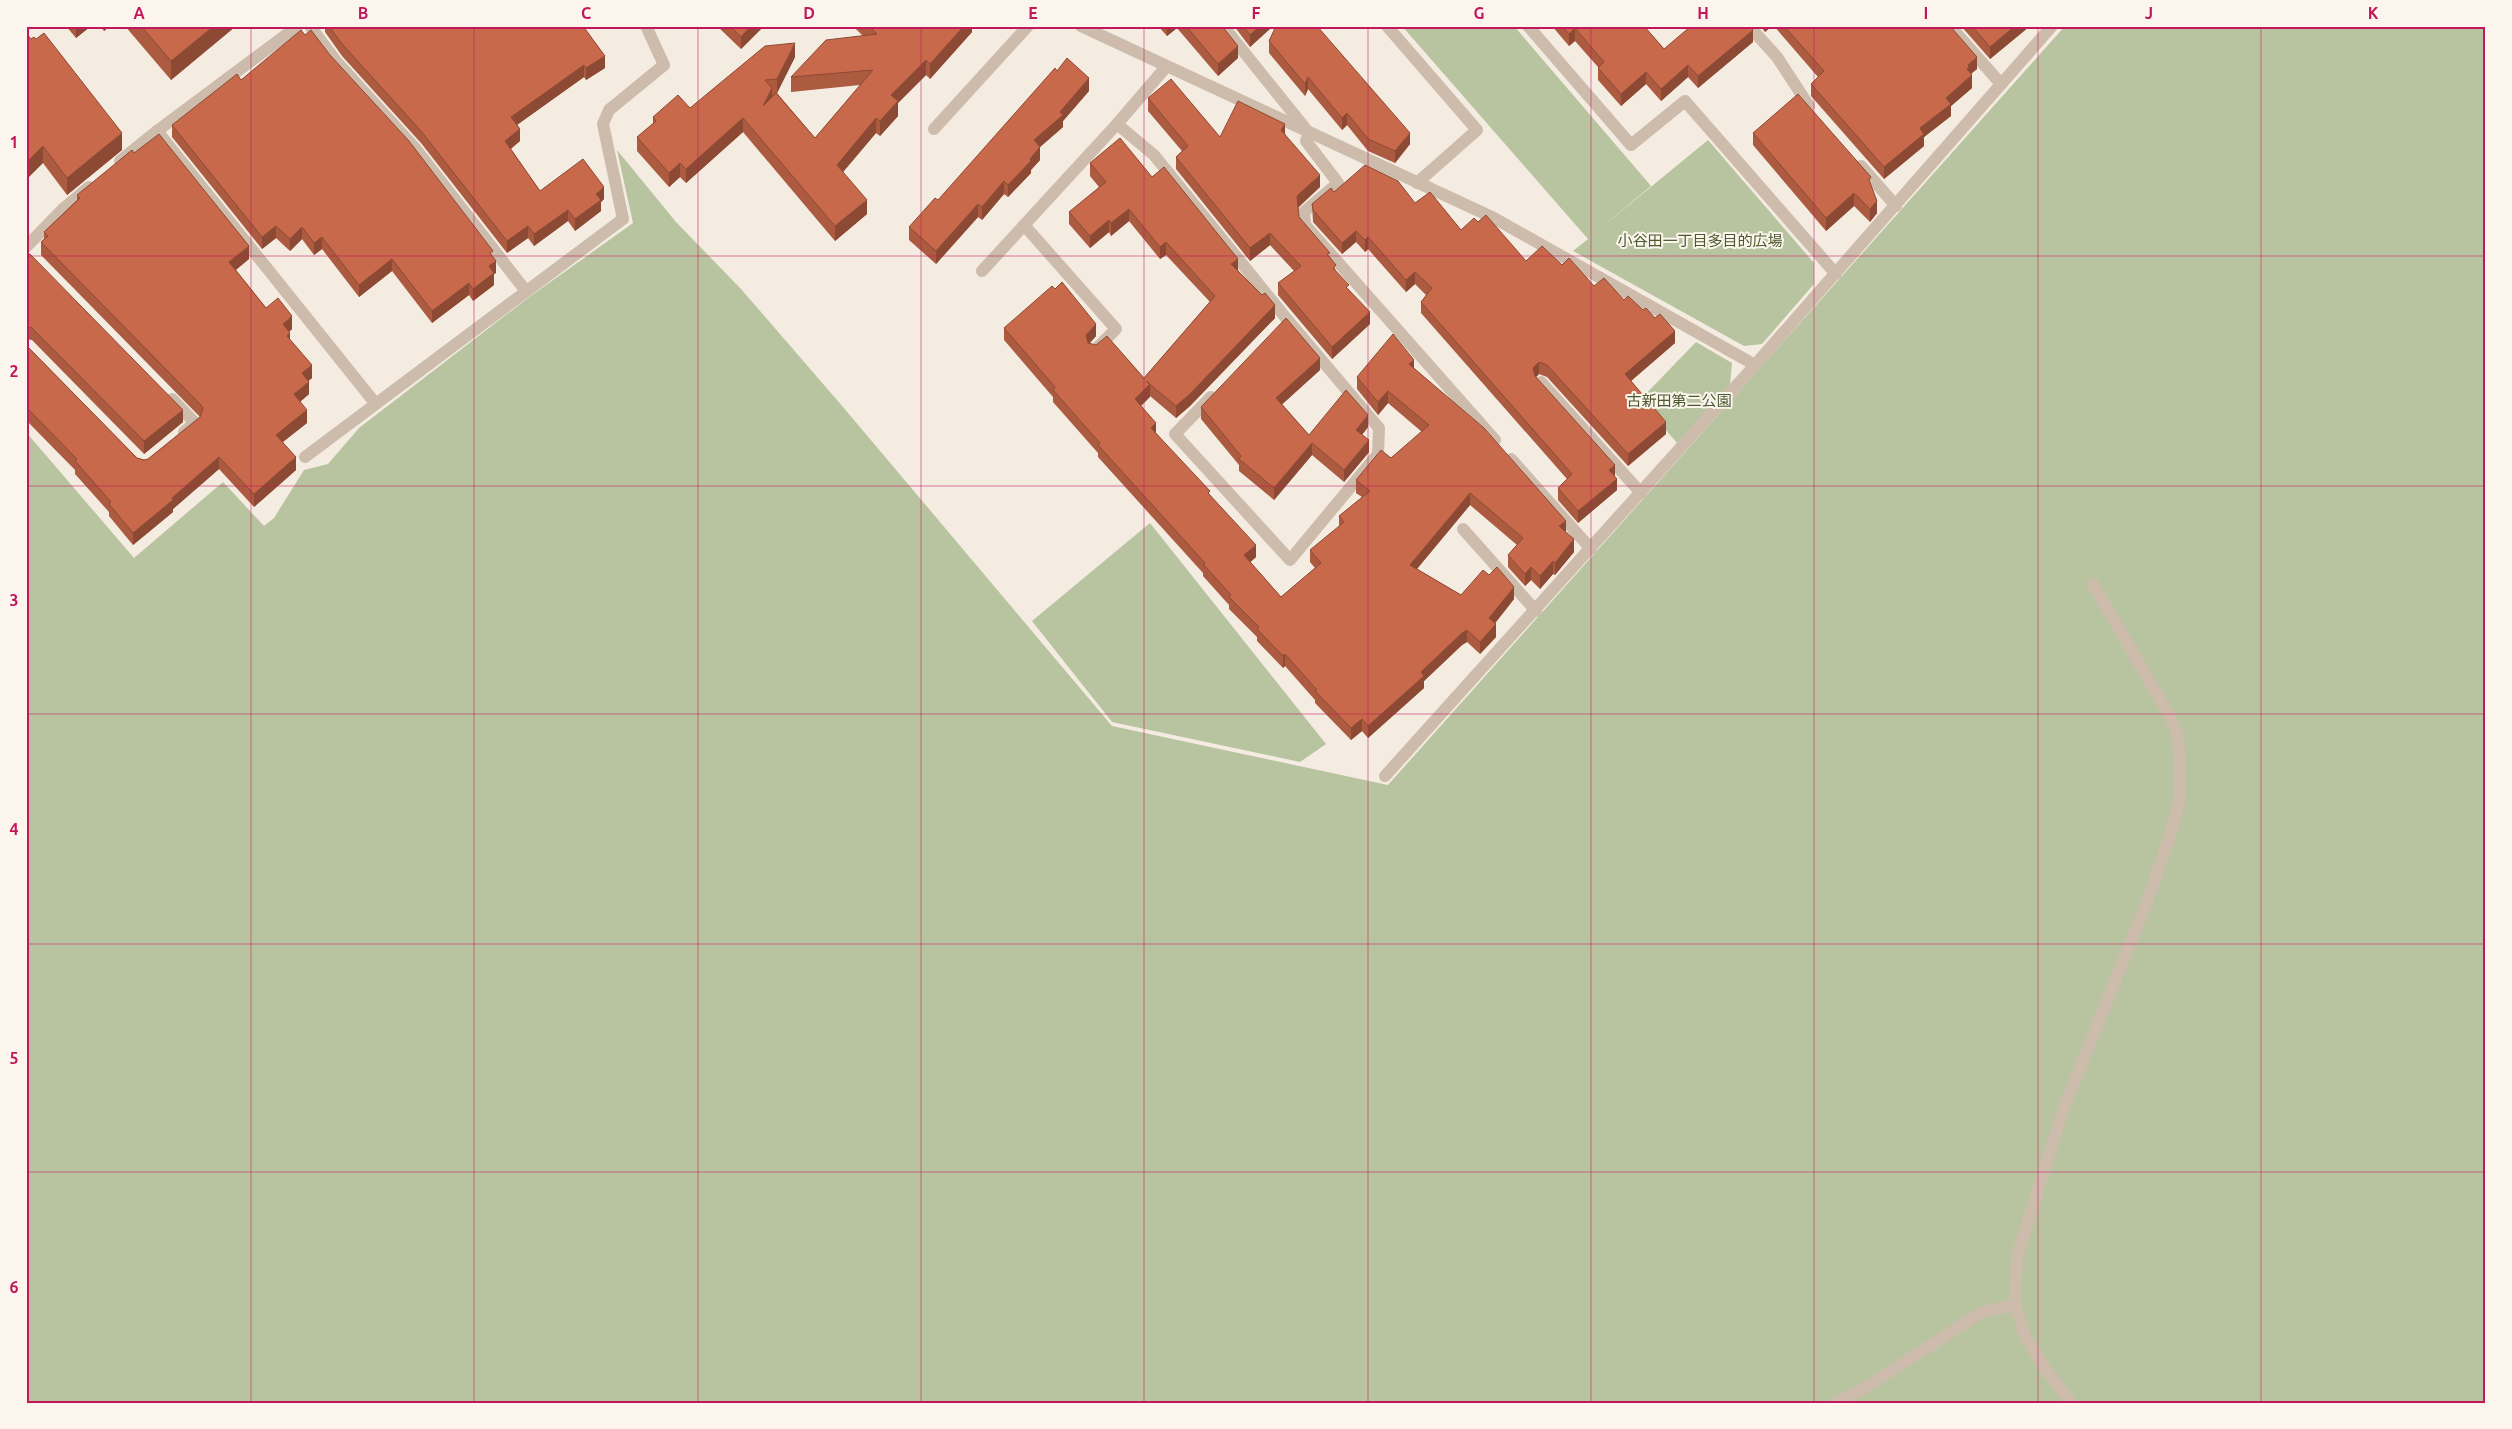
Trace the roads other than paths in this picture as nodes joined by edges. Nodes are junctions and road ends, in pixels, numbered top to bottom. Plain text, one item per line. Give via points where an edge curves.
1 (298, 26) edge
2 (310, 26) edge
3 (646, 26) edge
4 (1028, 26) edge
5 (1081, 26) edge
6 (1223, 26) edge
7 (1387, 26) edge
8 (1528, 26) edge
9 (1749, 26) edge
10 (1950, 26) edge
11 (2052, 26) edge
12 (1166, 67) junction
13 (2002, 84) junction
14 (1820, 119) edge
15 (1117, 124) junction
16 (934, 129) dead end
17 (157, 131) junction
18 (1309, 133) junction
19 (1851, 155) edge
20 (1417, 183) junction
21 (1896, 206) junction
22 (1024, 225) junction
23 (28, 252) edge
24 (982, 271) dead end
25 (1836, 274) junction
26 (525, 290) junction
27 (1094, 350) edge
28 (1755, 366) junction
29 (1542, 382) edge
30 (1221, 387) edge
31 (161, 388) edge
32 (375, 403) junction
33 (173, 441) edge
34 (305, 457) dead end
35 (1641, 493) junction
36 (1463, 529) dead end
37 (1591, 549) junction
38 (2092, 584) dead end
39 (1536, 611) junction
40 (1386, 776) dead end
41 (2015, 1305) junction
42 (1836, 1403) edge
43 (2072, 1403) edge

1 - 17 street
2 - 26 street via 336,61 415,148
3 - 26 street via 664,65 609,110 603,124 623,219
4 - 16 street
5 - 12 street
6 - 18 street
7 - 20 street via 1477,130
8 - 25 street via 1631,145 1685,101
9 - 14 street via 1776,57 1800,97
10 - 13 street
11 - 13 street
12 - 15 street
12 - 18 street
13 - 21 street
15 - 22 street
15 - 30 street via 1154,155 1283,322 1379,428 1378,454 1290,560 1175,434
17 - 23 street via 64,208
17 - 32 street
18 - 20 street
18 - 37 street via 1306,141 1338,183 1304,212 1305,225
19 - 21 street
20 - 28 street via 1494,218
21 - 25 street
22 - 24 street
22 - 27 street via 1116,329
25 - 28 street
26 - 32 street
28 - 35 street
29 - 35 street
31 - 33 street via 195,423
32 - 34 street
35 - 37 street
36 - 39 street
37 - 39 street
38 - 41 street via 2175,730 2180,765 2180,803 2147,902 2063,1110 2018,1257
39 - 40 street
41 - 42 street via 1982,1312
41 - 43 street via 2025,1336

